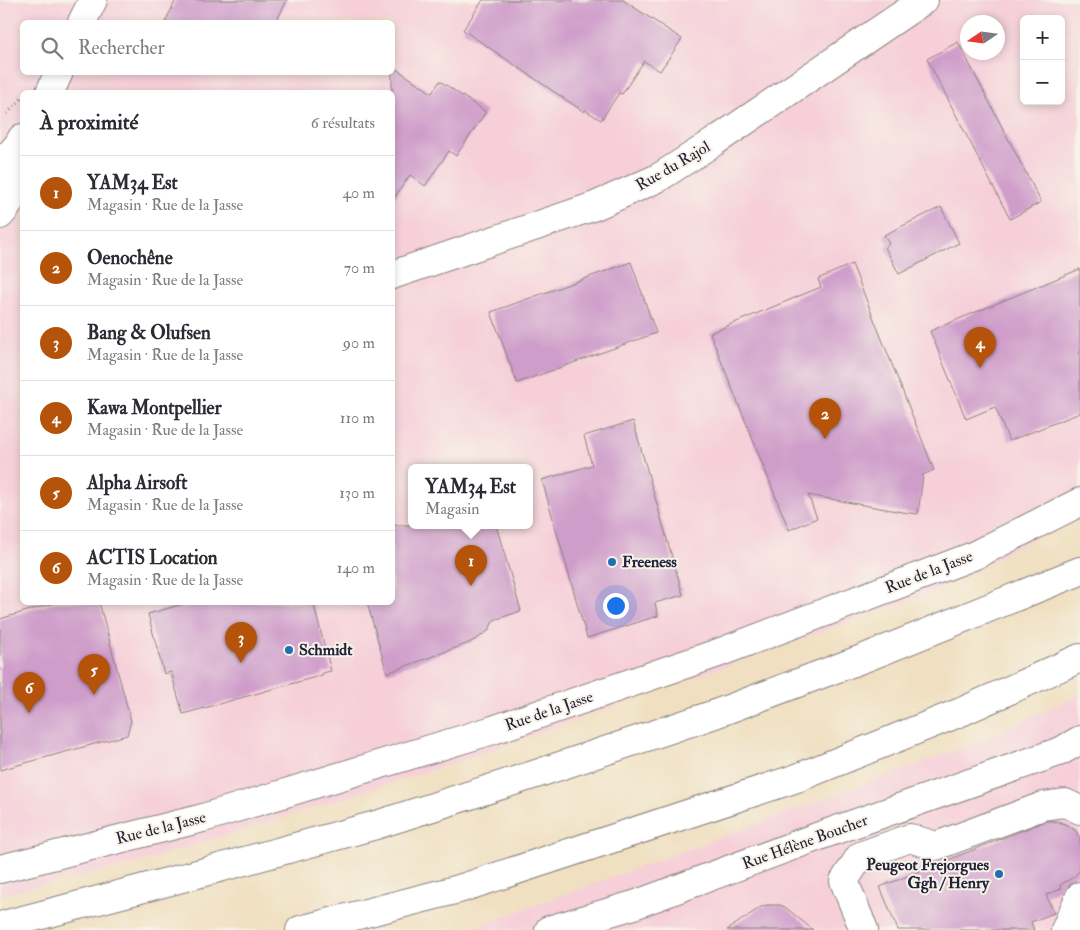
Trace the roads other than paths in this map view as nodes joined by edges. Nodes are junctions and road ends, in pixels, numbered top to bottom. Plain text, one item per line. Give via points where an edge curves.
1 (93, 0) edge
2 (924, 0) edge
3 (83, 20) edge
4 (58, 75) edge
5 (51, 90) edge
6 (20, 140) edge
7 (2, 159) edge
8 (10, 215) edge
9 (395, 274) edge
10 (1080, 502) edge
11 (1080, 571) edge
12 (1080, 658) edge
13 (1074, 747) edge
14 (1080, 810) edge
15 (0, 869) edge
16 (1080, 896) edge
17 (0, 926) edge
18 (300, 930) edge
19 (550, 930) edge
20 (864, 930) edge
21 (1065, 930) edge

1 - 3 main road
2 - 9 main road, Rue du Rajol via 658,178 596,206
4 - 5 main road
6 - 7 main road
7 - 8 main road via 11,171 14,184
10 - 15 main road, Rue de la Jasse via 973,556 718,653 493,730 203,818
11 - 17 main road via 715,714 533,775 376,825
12 - 18 main road via 961,712 798,778 459,890
13 - 19 main road, Rue Hélène Boucher via 634,905
14 - 20 main road via 1065,803 1043,806 936,846 910,838 860,856 844,881
16 - 21 main road

